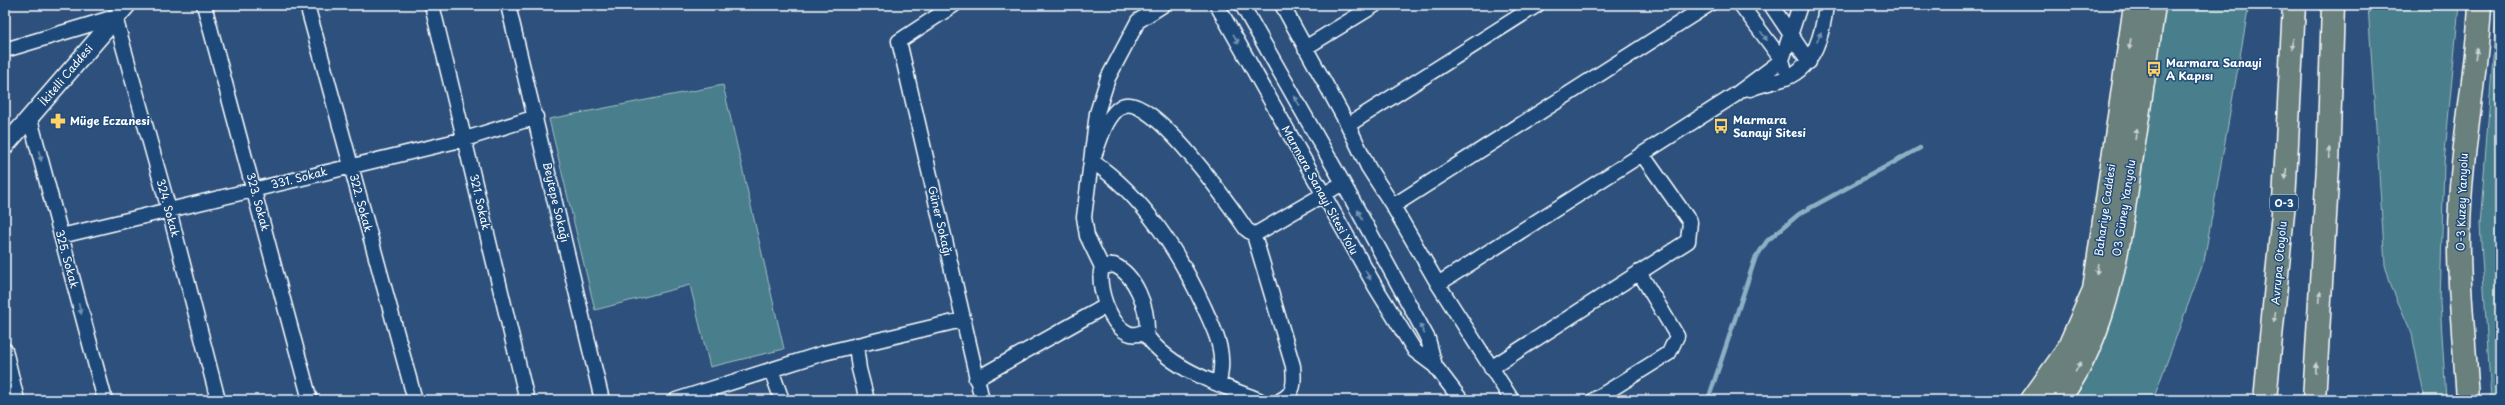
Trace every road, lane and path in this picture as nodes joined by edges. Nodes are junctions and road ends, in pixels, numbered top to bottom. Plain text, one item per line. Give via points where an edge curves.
1 (127, 5) edge
2 (204, 5) edge
3 (307, 5) edge
4 (432, 5) edge
5 (508, 5) edge
6 (954, 5) edge
7 (1162, 5) edge
8 (1217, 5) edge
9 (1242, 5) edge
10 (1282, 5) edge
11 (1375, 5) edge
12 (1537, 5) edge
13 (1708, 5) edge
14 (1741, 5) edge
15 (1771, 5) edge
16 (1800, 5) edge
17 (1826, 5) edge
18 (2135, 5) edge
19 (2154, 5) edge
20 (2294, 5) edge
21 (2333, 5) edge
22 (2466, 5) edge
23 (2480, 5) edge
24 (114, 17) junction
25 (1791, 35) junction
26 (1305, 48) junction
27 (5, 50) edge
28 (1782, 60) junction
29 (1809, 62) junction
30 (1787, 77) junction
31 (1735, 95) junction
32 (536, 117) junction
33 (30, 118) junction
34 (1348, 125) junction
35 (465, 139) junction
36 (7, 143) edge
37 (1642, 154) junction
38 (1092, 161) junction
39 (351, 165) junction
40 (1343, 183) junction
41 (255, 189) junction
42 (1323, 195) junction
43 (1393, 206) junction
44 (169, 210) junction
45 (1254, 235) junction
46 (61, 236) junction
47 (1102, 268) junction
48 (1639, 272) junction
49 (1438, 284) junction
50 (1107, 308) junction
51 (962, 320) junction
52 (1144, 332) junction
53 (856, 345) junction
54 (5, 350) edge
55 (1435, 366) junction
56 (1491, 368) junction
57 (771, 370) junction
58 (976, 379) junction
59 (1219, 384) junction
60 (693, 397) edge
61 (17, 400) edge
62 (105, 400) edge
63 (218, 400) edge
64 (310, 400) edge
65 (415, 400) edge
66 (527, 400) edge
67 (602, 400) edge
68 (676, 400) edge
69 (782, 400) edge
70 (867, 400) edge
71 (982, 400) edge
72 (1259, 400) edge
73 (1281, 400) edge
74 (1461, 400) edge
75 (1512, 400) edge
76 (1594, 400) edge
77 (2032, 400) edge
78 (2058, 400) edge
79 (2265, 400) edge
80 (2314, 400) edge
81 (2456, 400) edge
82 (2468, 400) edge

1 - 24 street, İkitelli Caddesi
2 - 41 street, 323. Sokak
3 - 39 street, 322. Sokak
4 - 35 street, 321. Sokak
5 - 32 street, Beytepe Sokağı
6 - 51 street, Güner Sokağı via 899,41
7 - 38 street via 1138,21 1108,78 1097,113
8 -> 42 street, Marmara Sanayi Sitesi Yolu
40 -> 9 street, Marmara Sanayi Sitesi Yolu
10 - 26 street
11 - 26 street
12 - 34 street
13 - 43 street
14 -> 28 street
15 - 25 street
16 - 25 street
29 -> 17 street via 1824,26
18 -> 77 main road, Bahariye Caddesi via 2094,290 2067,351
78 -> 19 main road, O3 Güney Yanyolu via 2066,390 2099,326 2114,275
20 -> 79 main road, Avrupa Otoyolu / O-3 via 2284,202
80 -> 21 main road via 2328,166
22 - 81 main road, O-3 Kuzey Yanyolu via 2447,206
82 -> 23 main road, O-3 Kuzey Yanyolu via 2460,270 2460,205
24 - 27 street
24 - 33 street, İkitelli Caddesi
24 - 44 street, 324. Sokak
25 - 28 street
25 - 29 street
26 - 34 street
28 - 30 street
28 - 31 street
29 - 30 street
30 - 31 street
31 - 37 street
32 - 35 street, 331. Sokak
32 - 67 street, Beytepe Sokağı
33 - 36 street, İkitelli Caddesi
33 -> 46 street, 325. Sokak
34 - 43 street via 1368,167
35 - 39 street, 331. Sokak
35 - 66 street, 321. Sokak
37 - 48 street via 1690,222 1688,241
37 - 49 street
38 - 45 street via 1109,119 1123,106 1137,106 1163,126 1187,150 1246,229
38 - 47 street via 1084,218 1087,236
38 - 59 street via 1114,176 1143,208 1176,252 1214,329 1222,358
39 - 41 street, 331. Sokak
39 - 65 street, 322. Sokak
40 - 42 street
55 -> 40 street, Marmara Sanayi Sitesi Yolu via 1428,339
41 - 44 street, 331. Sokak
41 - 64 street, 323. Sokak
42 - 45 street
42 -> 55 street, Marmara Sanayi Sitesi Yolu via 1415,351
43 - 49 street
44 - 46 street, 331. Sokak
44 - 63 street, 324. Sokak
45 - 73 street via 1293,366 1293,389
46 -> 62 street, 325. Sokak
47 - 50 street via 1100,285
47 - 52 street via 1114,265 1119,267 1134,284 1147,319 1147,329
48 - 56 street
48 - 76 street via 1677,336 1669,353
49 - 56 street
50 - 52 street via 1118,327 1137,334
50 - 58 street via 1102,308
51 - 53 street
51 - 58 street, Güner Sokağı
52 - 59 street via 1155,346 1177,364
53 - 57 street
53 - 70 street
54 - 61 street
55 - 74 street, Marmara Sanayi Sitesi Yolu
56 - 75 street
57 - 60 street
57 - 69 street
58 - 71 street, Güner Sokağı
59 - 72 street
60 - 68 street

